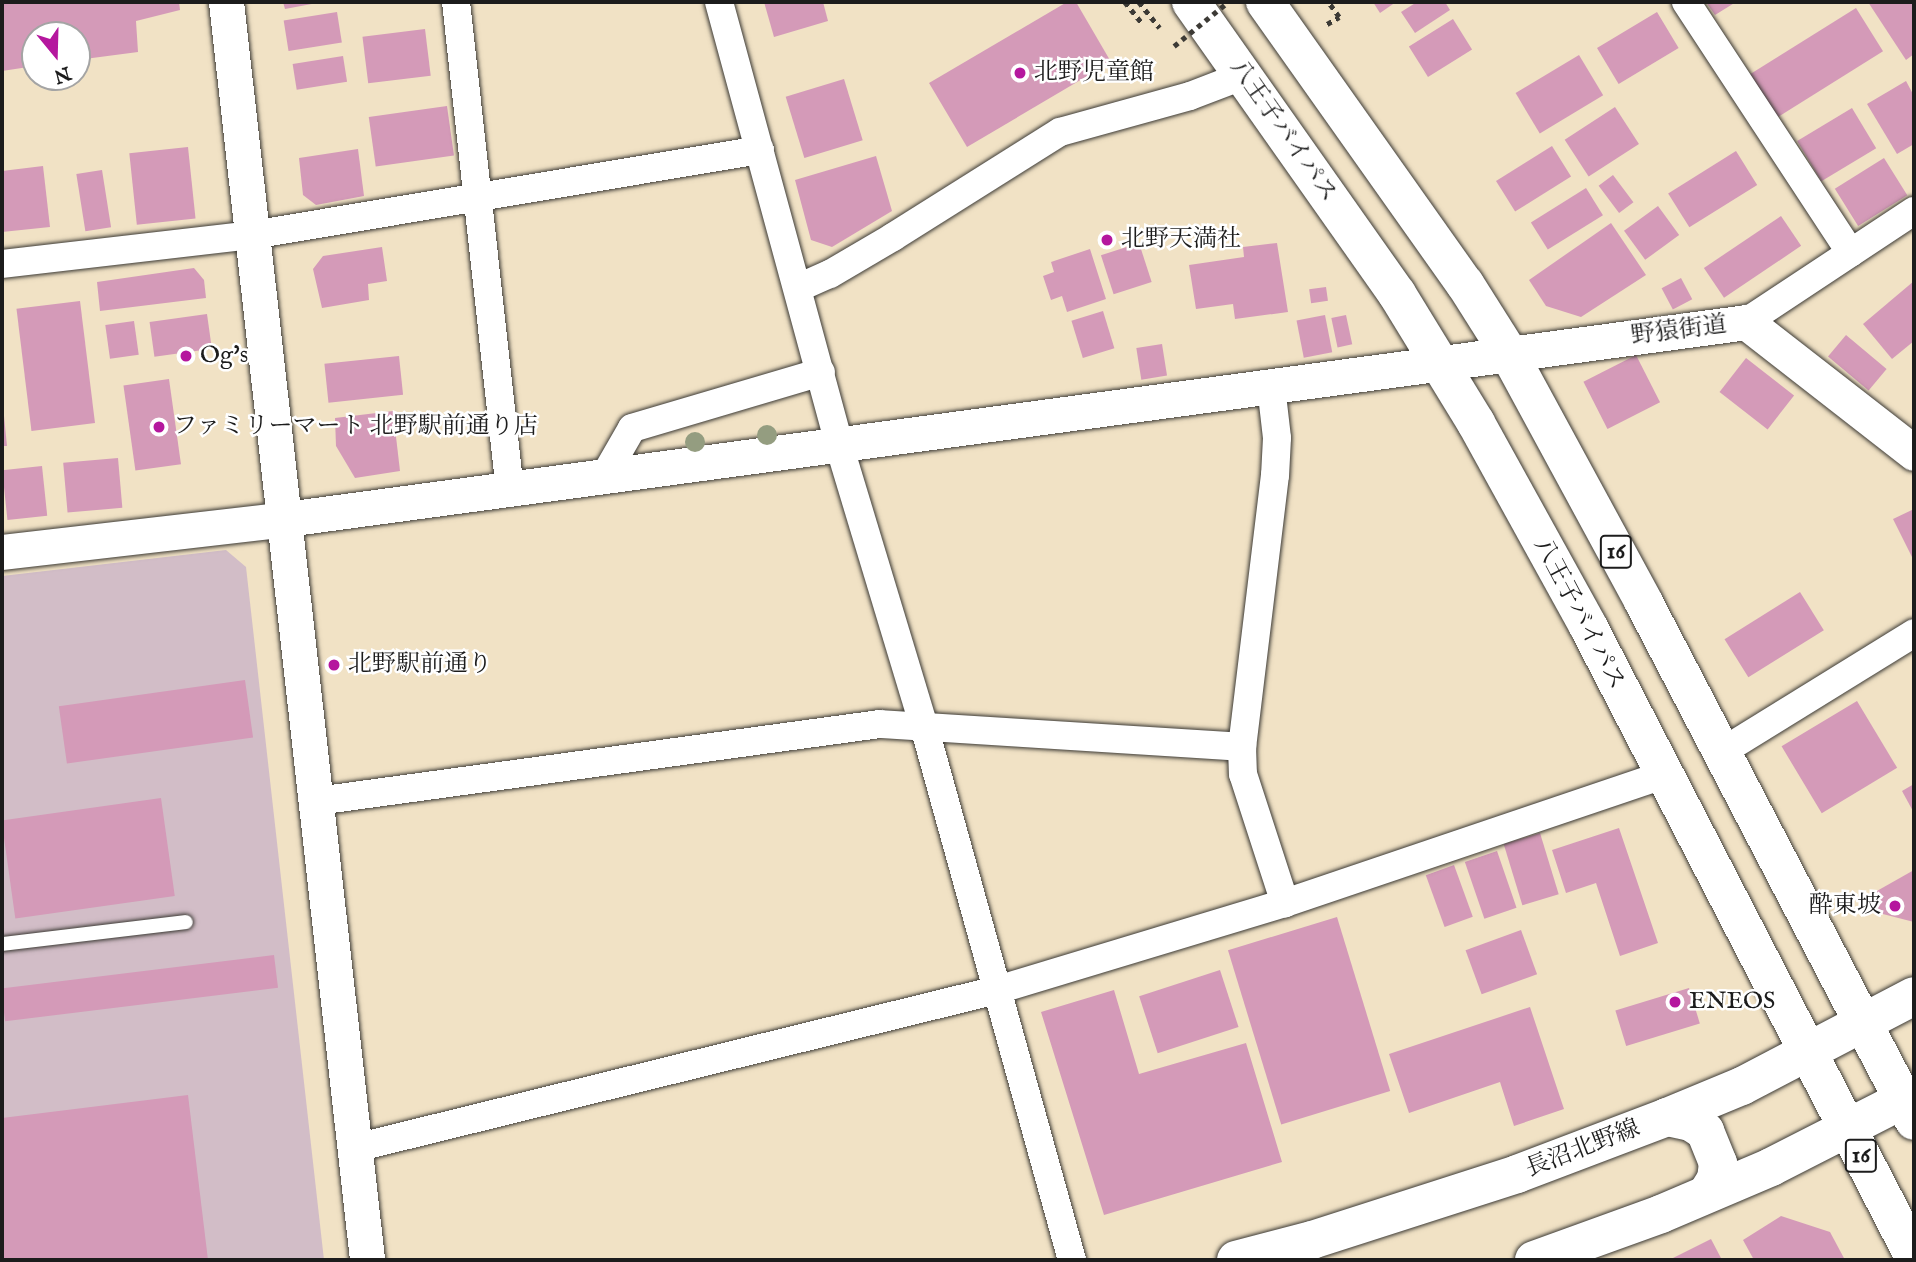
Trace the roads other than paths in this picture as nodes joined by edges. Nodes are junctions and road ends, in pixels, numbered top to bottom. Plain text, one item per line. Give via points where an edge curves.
1 (226, 2) edge
2 (456, 2) edge
3 (719, 2) edge
4 (1191, 2) edge
5 (1265, 2) edge
6 (1686, 2) edge
7 (1245, 75) junction
8 (760, 150) junction
9 (478, 199) junction
10 (1914, 211) edge
11 (252, 235) junction
12 (1851, 253) junction
13 (2, 264) edge
14 (798, 288) junction
15 (1746, 322) junction
16 (1508, 352) junction
17 (1441, 362) junction
18 (821, 372) junction
19 (1271, 386) junction
20 (839, 445) junction
21 (1914, 453) edge
22 (605, 475) junction
23 (510, 488) junction
24 (286, 519) junction
25 (2, 552) edge
26 (1914, 633) edge
27 (924, 726) junction
28 (1242, 747) junction
29 (1720, 753) junction
30 (1664, 775) junction
31 (317, 801) junction
32 (1285, 903) junction
33 (186, 922) dead end
34 (2, 944) edge
35 (998, 990) junction
36 (1914, 996) edge
37 (1864, 1025) junction
38 (1807, 1054) junction
39 (1911, 1106) edge
40 (1667, 1117) junction
41 (1847, 1130) junction
42 (355, 1148) junction
43 (1708, 1192) junction
44 (1914, 1257) edge
45 (367, 1260) edge
46 (1072, 1260) edge
47 (1236, 1260) edge
48 (1534, 1260) edge

1 - 11 street
2 - 9 street
3 - 8 street
4 - 7 main road, 八王子バイパス / 16
5 - 16 main road, 16
6 - 12 street
7 - 14 street via 1191,96 1060,132 893,237
7 - 17 main road, 八王子バイパス / 16
8 - 9 street
8 - 14 street
9 - 11 street
9 - 23 street
10 - 12 street
11 - 13 street
11 - 24 street
12 - 15 street
14 - 18 street
15 - 16 street, 野猿街道
15 - 21 street, 野猿街道
16 - 17 street, 野猿街道
16 - 29 main road, 16
17 - 19 street, 野猿街道
17 - 30 main road, 八王子バイパス / 16 via 1588,626
18 - 20 street
18 - 22 street via 632,428
19 - 20 street, 野猿街道
19 - 28 street via 1277,438 1275,475
20 - 22 street, 野猿街道
20 - 27 street
22 - 23 street, 野猿街道
23 - 24 street, 野猿街道
24 - 25 street, 野猿街道
24 - 31 street
26 - 29 street
27 - 28 street
27 - 31 street via 880,724
27 - 35 street
28 - 32 street via 1243,774
29 - 37 main road, 16
30 - 32 street
30 - 38 main road, 八王子バイパス / 16
31 - 42 street
32 - 35 street
33 - 34 lane
35 - 42 street
35 - 46 street
36 - 37 main road, 長沼北野線
37 - 38 main road, 長沼北野線
37 - 39 main road, 16
38 - 40 main road, 長沼北野線
38 - 41 main road, 八王子バイパス / 16
39 - 41 main road
40 - 43 main road via 1691,1122 1705,1132 1718,1163
40 - 47 main road, 長沼北野線 via 1466,1191
41 - 43 main road
41 - 44 main road, 八王子バイパス / 16
42 - 45 street
43 - 48 main road

